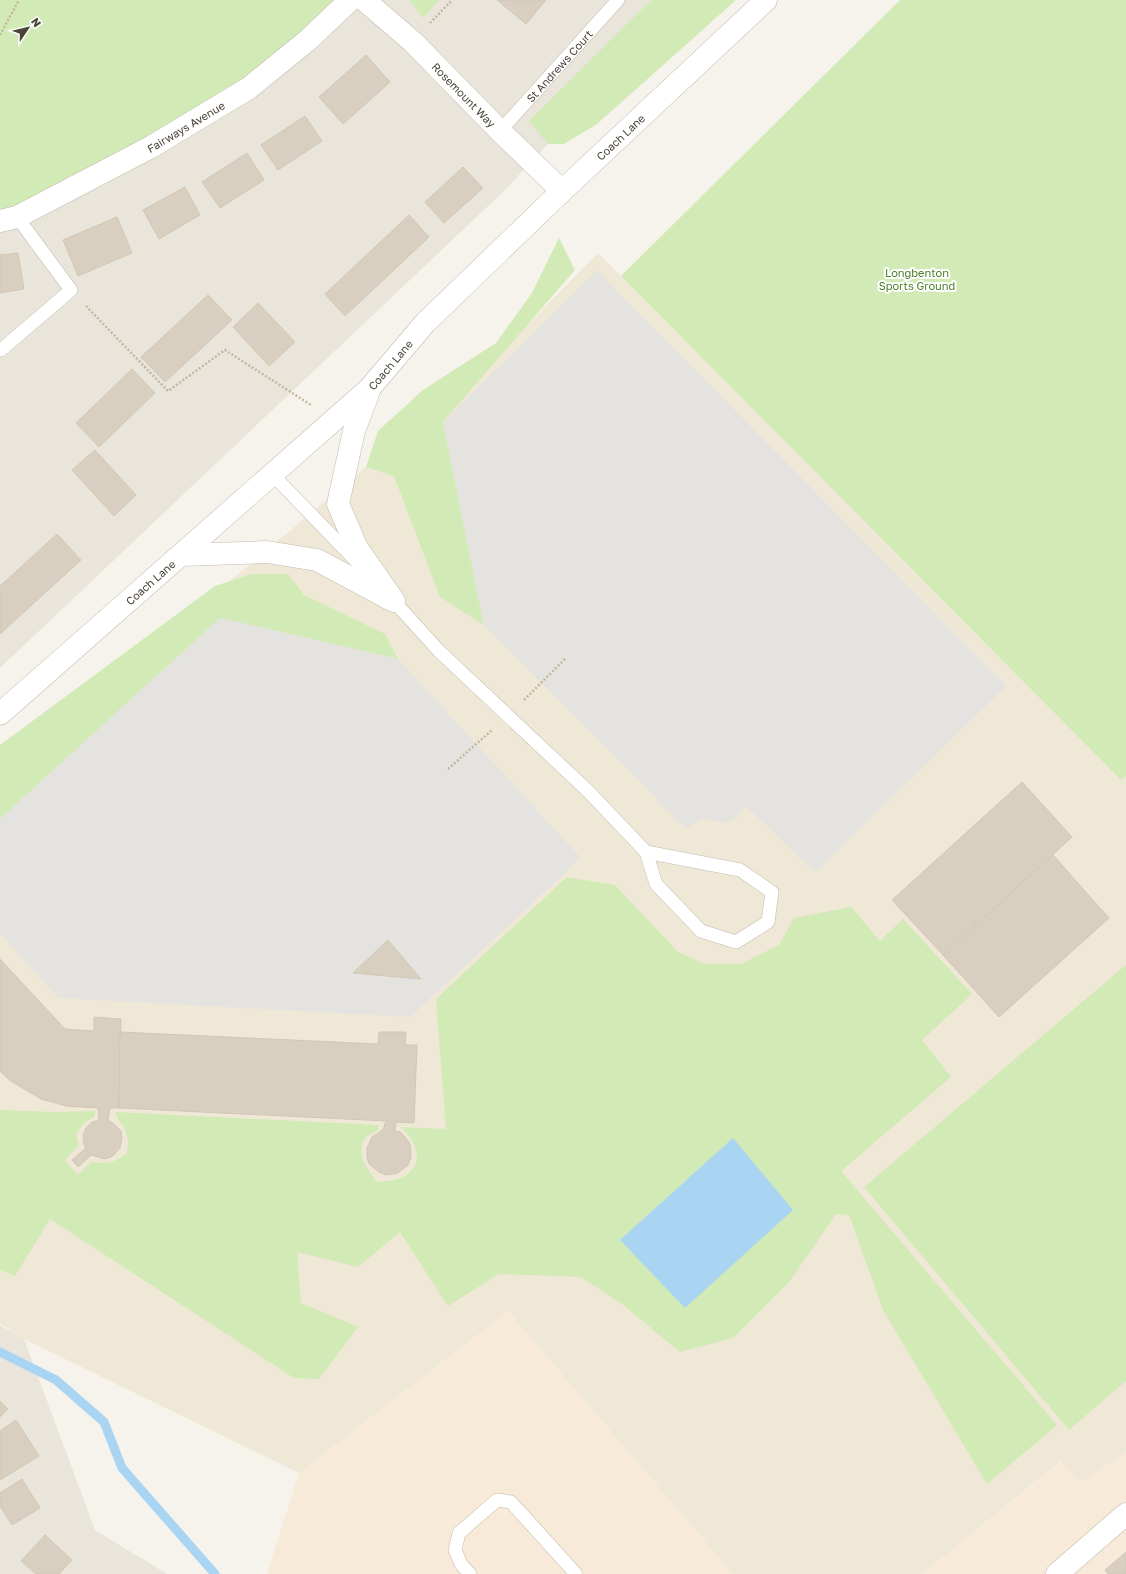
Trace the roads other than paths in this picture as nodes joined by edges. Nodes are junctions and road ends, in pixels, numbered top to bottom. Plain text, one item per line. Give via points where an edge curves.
1 (350, 0) edge
2 (364, 0) edge
3 (618, 0) edge
4 (766, 0) edge
5 (500, 131) junction
6 (562, 191) junction
7 (8, 219) edge
8 (2, 350) dead end
9 (370, 389) junction
10 (273, 475) junction
11 (182, 555) junction
12 (394, 600) junction
13 (0, 714) edge
14 (646, 852) junction
15 (1126, 1514) edge
16 (470, 1574) edge
17 (576, 1574) edge
18 (1057, 1574) edge

1 - 7 street, Fairways Avenue via 308,40 249,88 151,147
2 - 5 street, Rosemount Way via 413,42
3 - 5 lane, St Andrews Court
4 - 6 street, Coach Lane
5 - 6 street, Rosemount Way
6 - 9 street, Coach Lane via 425,323
7 - 8 lane via 71,290
9 - 10 street, Coach Lane
9 - 12 street via 354,431 338,504 357,548
10 - 11 street, Coach Lane
10 - 12 lane
11 - 12 street via 267,552 317,560
11 - 13 street, Coach Lane
12 - 14 lane via 439,651 588,791
14 - 14 lane via 740,870 772,892 768,922 736,942 701,932 656,884
15 - 18 street
16 - 17 lane via 461,1564 455,1550 459,1533 497,1500 511,1502

